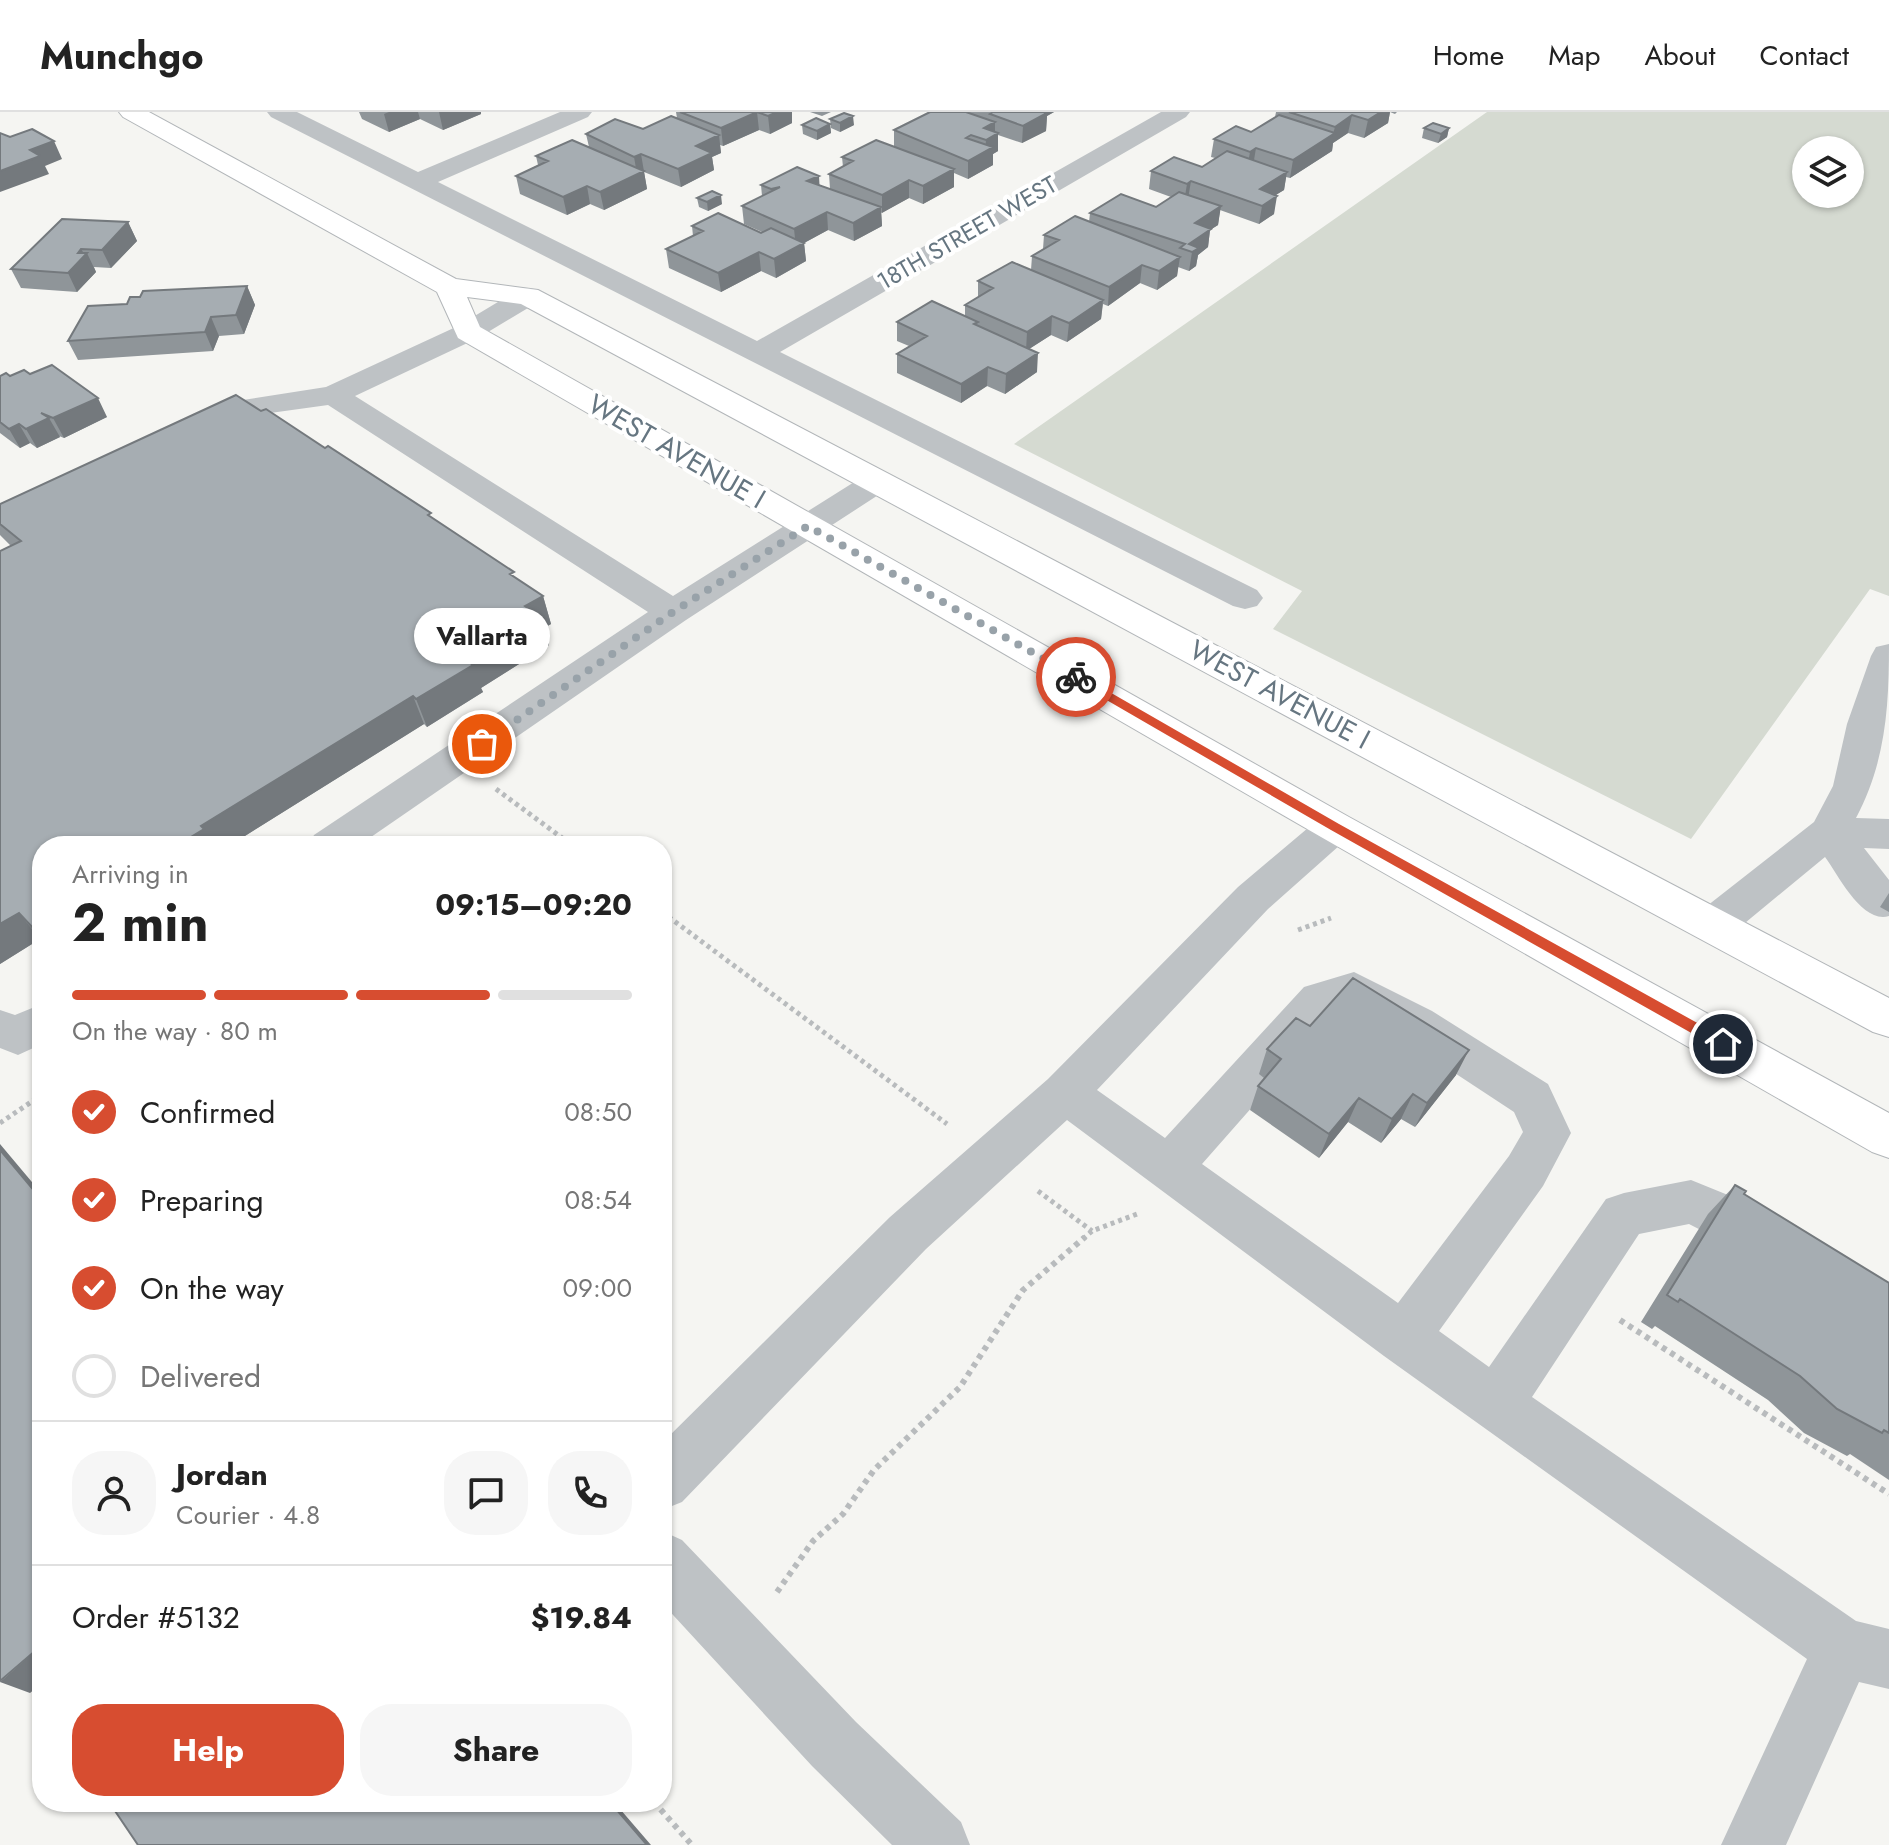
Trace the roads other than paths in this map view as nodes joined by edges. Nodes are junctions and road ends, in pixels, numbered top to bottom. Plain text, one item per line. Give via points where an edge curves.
1 (131, 112) edge
2 (279, 112) edge
3 (580, 112) edge
4 (1178, 112) edge
5 (417, 182) junction
6 (449, 287) junction
7 (528, 296) junction
8 (468, 332) junction
9 (756, 354) junction
10 (333, 395) junction
11 (170, 442) edge
12 (878, 481) junction
13 (808, 526) junction
14 (1245, 598) dead end
15 (673, 612) junction
16 (1889, 656) edge
17 (1881, 702) edge
18 (1335, 827) junction
19 (1829, 832) junction
20 (1889, 834) edge
21 (343, 836) edge
22 (1889, 862) edge
23 (1882, 902) dead end
24 (1713, 925) junction
25 (1889, 1019) edge
26 (1065, 1093) junction
27 (1889, 1137) edge
28 (1173, 1171) junction
29 (1800, 1262) edge
30 (1403, 1338) junction
31 (1496, 1404) junction
32 (672, 1472) edge
33 (672, 1571) edge
34 (1866, 1654) edge
35 (938, 1845) edge
36 (1753, 1845) edge

1 - 6 main road, WEST AVENUE I
2 - 5 street
3 - 5 street
4 - 9 street, 18TH STREET WEST
5 - 9 street
6 - 7 main road, WEST AVENUE I
6 - 8 main road
7 - 8 street
7 - 12 main road, WEST AVENUE I
8 - 10 street
8 - 13 main road, WEST AVENUE I
9 - 14 street
10 - 11 street via 241,408
10 - 15 street
12 - 13 street
12 - 24 main road, WEST AVENUE I
13 - 15 street
13 - 18 main road, WEST AVENUE I
15 - 21 street
16 - 17 street
17 - 19 street via 1853,786
18 - 26 street via 1253,898
18 - 27 main road, WEST AVENUE I
19 - 20 street
19 - 22 street
19 - 23 street
19 - 24 street
24 - 25 main road, WEST AVENUE I
26 - 28 street
26 - 32 street via 908,1233
28 - 30 street
28 - 30 street via 1320,1000 1354,990 1531,1098 1547,1133 1526,1171
29 - 31 street via 1737,1222 1691,1202 1624,1215
30 - 31 street
31 - 34 street
33 - 35 street via 834,1744
34 - 36 street

